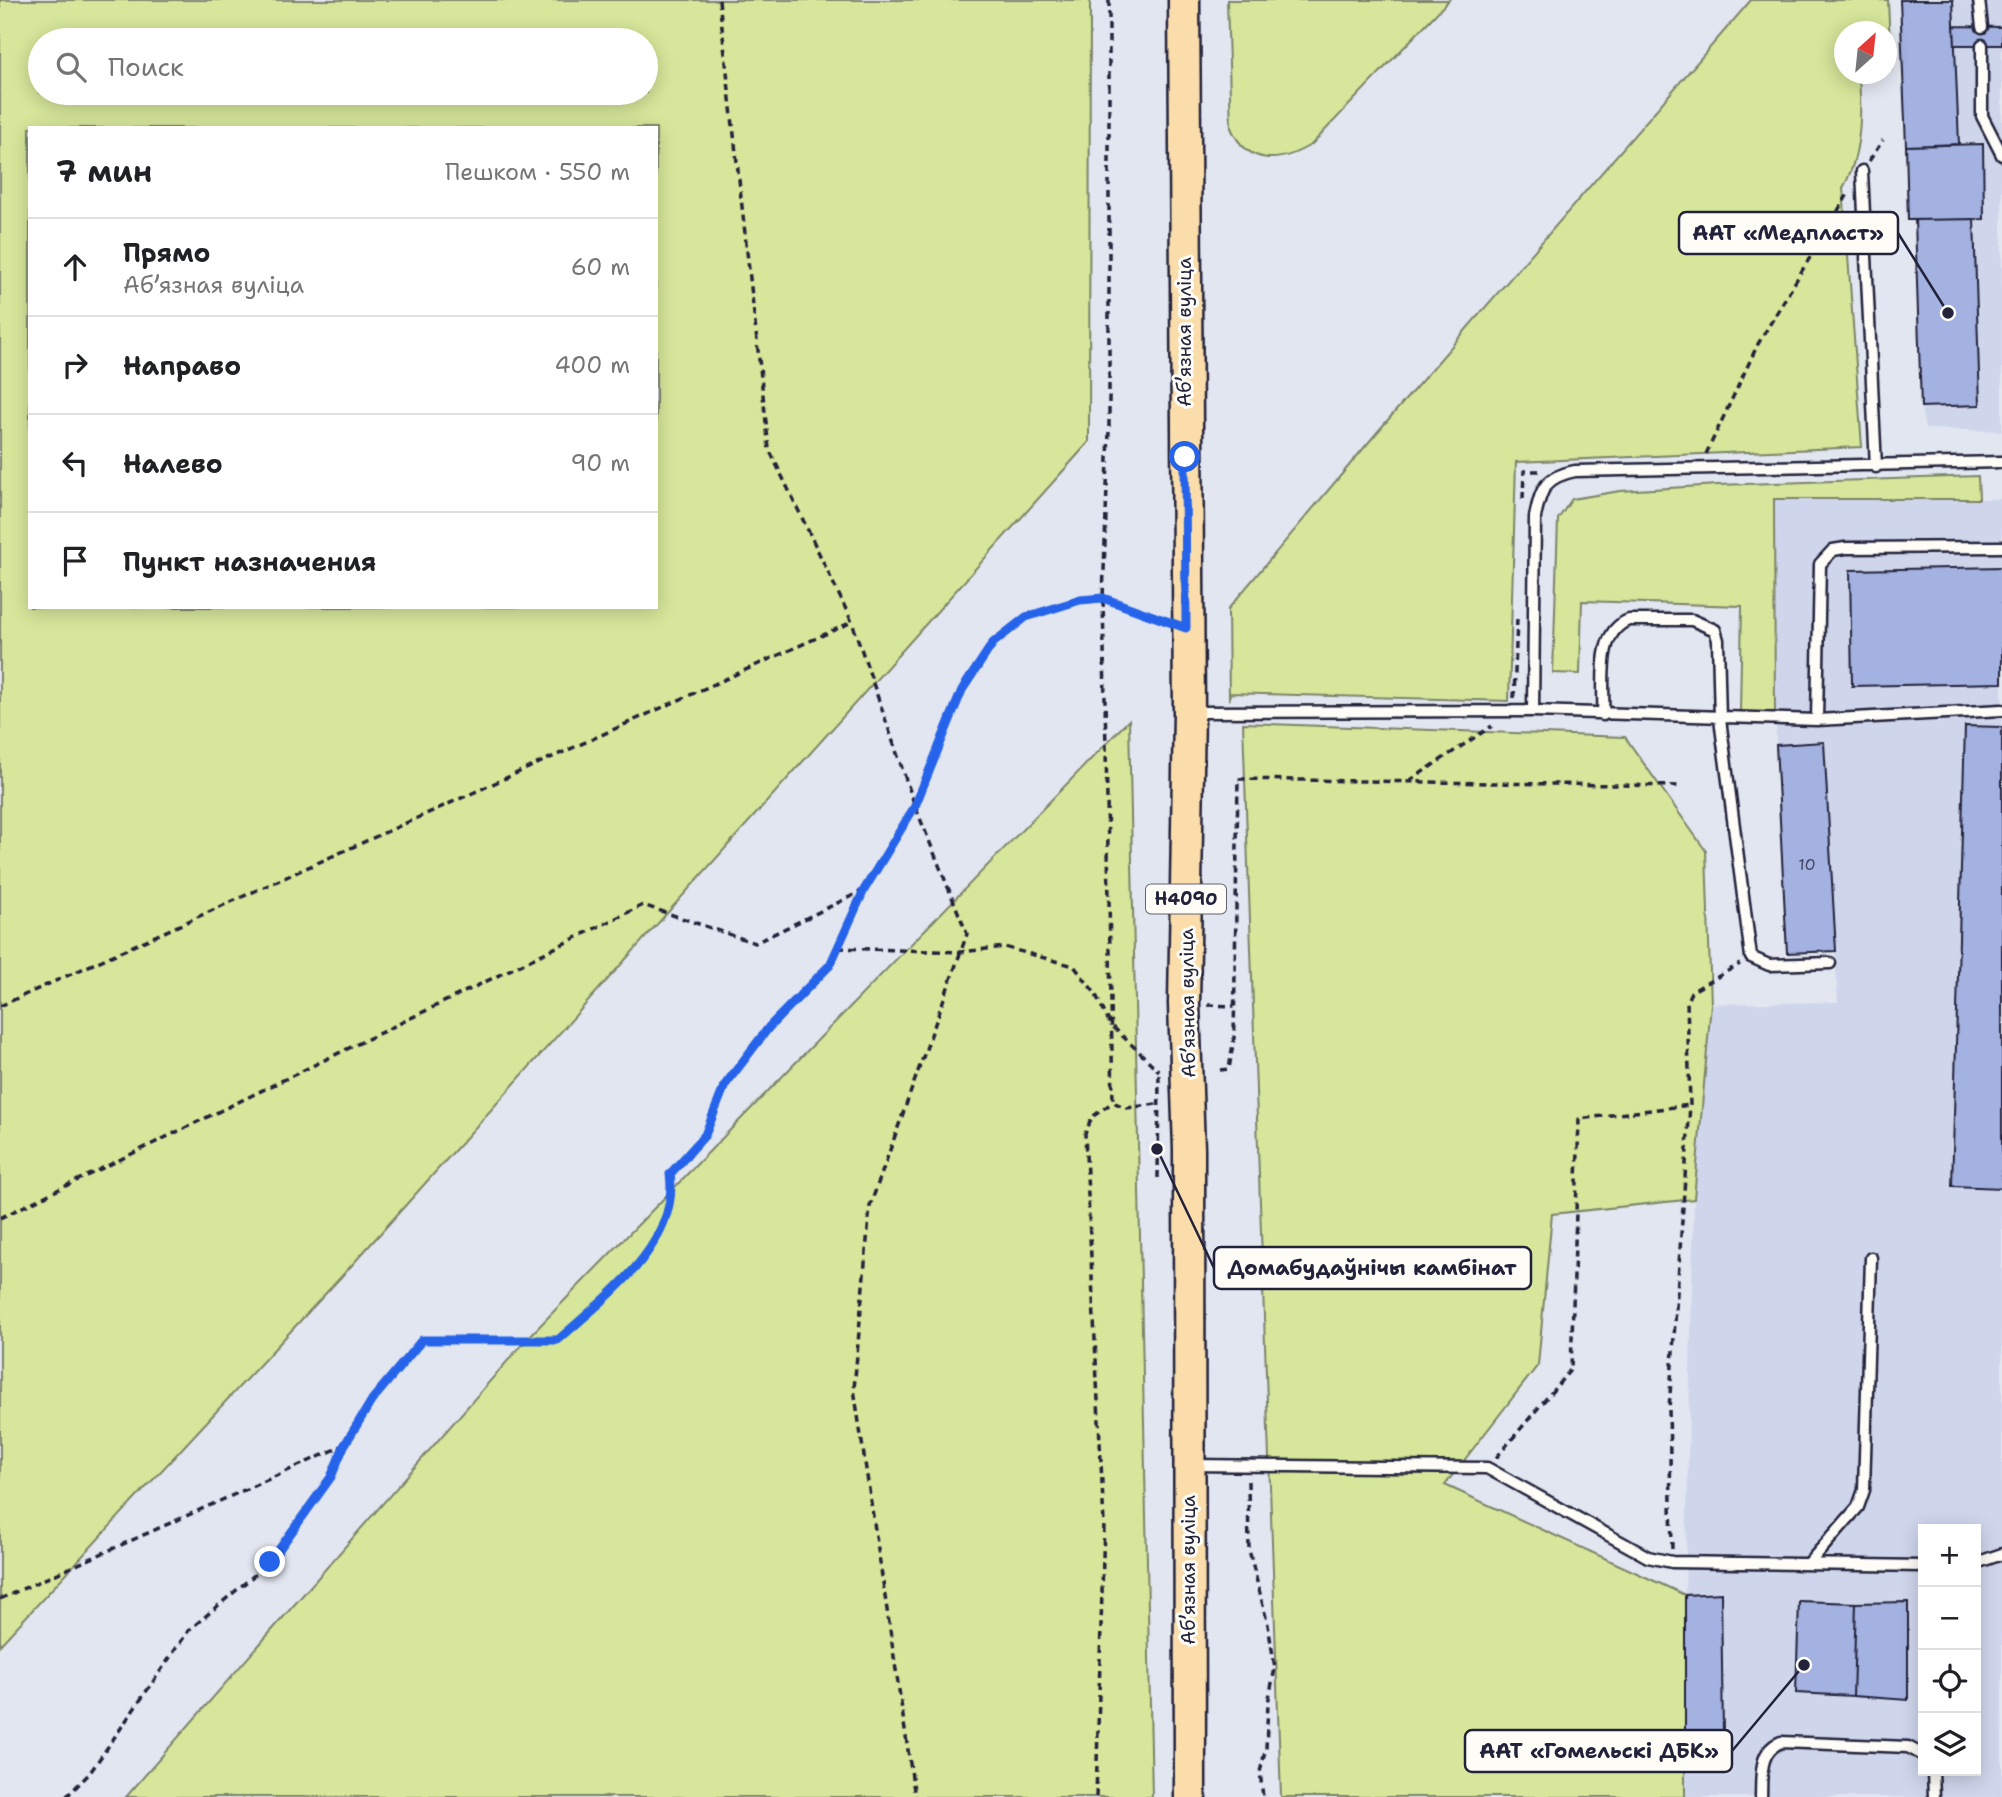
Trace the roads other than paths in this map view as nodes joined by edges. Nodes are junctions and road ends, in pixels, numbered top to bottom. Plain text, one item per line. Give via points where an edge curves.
1 (1184, 0) edge
2 (1979, 0) edge
3 (1982, 27) dead end
4 (1982, 45) dead end
5 (2002, 155) edge
6 (1863, 171) road end
7 (2002, 462) edge
8 (1877, 467) junction
9 (2002, 547) edge
10 (2002, 710) edge
11 (1189, 712) junction
12 (1533, 712) junction
13 (1603, 715) junction
14 (1720, 719) junction
15 (1817, 720) junction
16 (1830, 963) dead end
17 (1871, 1258) dead end
18 (1187, 1465) junction
19 (2002, 1554) edge
20 (1981, 1561) edge
21 (1809, 1563) junction
22 (1918, 1566) edge
23 (1918, 1752) edge
24 (1933, 1776) edge
25 (1190, 1797) edge
26 (1761, 1797) edge
27 (1934, 1797) edge

1 - 11 main road, Абʼязная вуліца / Н4090
2 - 3 lane
4 - 5 lane via 1982,116
6 - 8 lane
7 - 8 lane
8 - 12 lane via 1557,474 1543,488 1535,517
9 - 15 lane via 1845,548 1825,556 1820,564
10 - 15 lane
11 - 12 lane
11 - 18 main road, Абʼязная вуліца / Н4090 via 1184,1004 1189,1149
12 - 13 lane
13 - 14 lane
13 - 14 lane via 1607,638 1612,631 1629,620 1692,620 1715,630 1718,640
14 - 15 lane
14 - 16 lane via 1751,957 1769,965
17 - 21 lane via 1864,1490 1853,1514
18 - 21 lane via 1488,1468 1633,1550 1672,1562
18 - 25 main road, Абʼязная вуліца / Н4090
19 - 20 lane
21 - 22 lane
23 - 26 lane via 1908,1747 1782,1742 1773,1745 1762,1762
24 - 27 lane

